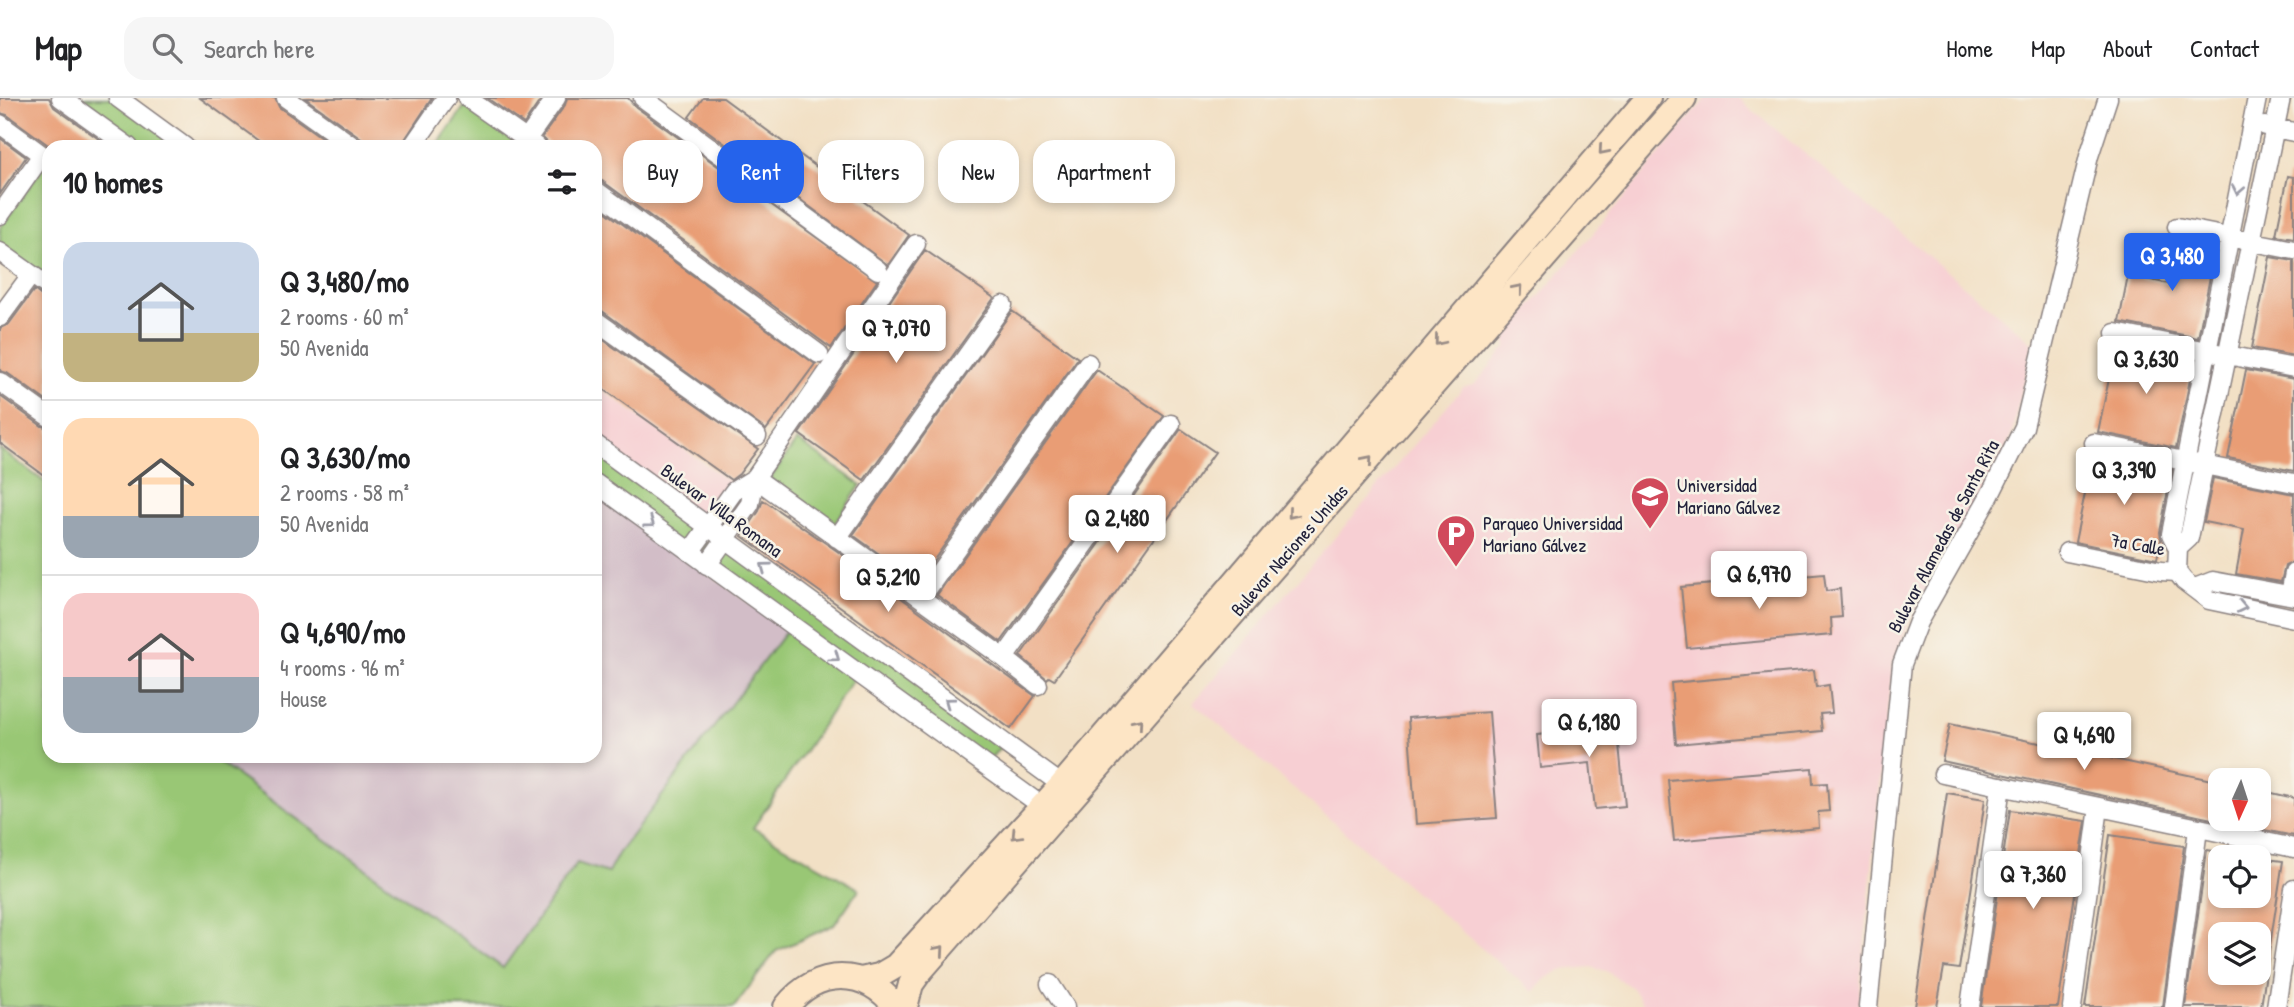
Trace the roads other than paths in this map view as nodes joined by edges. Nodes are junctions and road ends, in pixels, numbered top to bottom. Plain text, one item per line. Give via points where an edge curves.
1 (61, 98) edge
2 (118, 98) edge
3 (286, 98) edge
4 (446, 98) edge
5 (467, 98) edge
6 (556, 98) edge
7 (643, 98) edge
8 (1648, 98) edge
9 (1684, 98) edge
10 (2108, 98) edge
11 (2257, 98) edge
12 (2281, 98) edge
13 (145, 118) junction
14 (2252, 123) junction
15 (0, 124) edge
16 (2275, 128) junction
17 (2294, 132) edge
18 (119, 140) edge
19 (131, 140) edge
20 (161, 140) edge
21 (344, 140) edge
22 (417, 140) edge
23 (528, 140) edge
24 (534, 140) edge
25 (42, 154) edge
26 (42, 162) edge
27 (602, 195) edge
28 (0, 215) edge
29 (2177, 227) dead end
30 (2229, 237) junction
31 (2251, 242) junction
32 (916, 244) dead end
33 (2294, 250) edge
34 (0, 253) edge
35 (878, 270) dead end
36 (31, 275) junction
37 (42, 283) edge
38 (1003, 305) dead end
39 (0, 317) edge
40 (602, 325) edge
41 (2115, 333) dead end
42 (2207, 351) junction
43 (819, 354) dead end
44 (2228, 356) junction
45 (1088, 363) dead end
46 (2294, 368) edge
47 (0, 382) edge
48 (42, 412) edge
49 (1171, 424) dead end
50 (757, 436) dead end
51 (2094, 443) dead end
52 (602, 449) edge
53 (2186, 461) junction
54 (2205, 464) junction
55 (755, 478) junction
56 (2294, 483) edge
57 (602, 488) edge
58 (708, 526) junction
59 (725, 538) junction
60 (837, 538) junction
61 (2178, 548) junction
62 (690, 552) junction
63 (2067, 552) dead end
64 (707, 565) junction
65 (2177, 572) junction
66 (2294, 573) edge
67 (2194, 588) junction
68 (2292, 595) edge
69 (921, 598) junction
70 (2294, 618) edge
71 (1004, 658) junction
72 (1038, 685) dead end
73 (1942, 774) dead end
74 (1062, 785) junction
75 (2001, 786) junction
76 (1042, 806) junction
77 (2099, 807) junction
78 (2198, 829) junction
79 (2294, 849) edge
80 (2294, 889) edge
81 (862, 980) junction
82 (1050, 984) dead end
83 (1869, 1006) edge
84 (786, 1007) edge
85 (896, 1007) edge
86 (905, 1007) edge
87 (1065, 1007) edge
88 (1970, 1007) edge
89 (2072, 1007) edge
90 (2174, 1007) edge
91 (2276, 1007) edge

1 - 18 street
2 - 13 street
3 - 21 street
4 - 22 street
5 - 23 street
6 - 24 street
7 - 35 street
8 -> 74 main road, Bulevar Naciones Unidas
86 -> 9 main road, Bulevar Naciones Unidas via 911,984 921,970
10 - 83 street, Bulevar Alamedas de Santa Rita via 2089,156 2024,427 1918,622 1902,664
11 - 14 street
12 - 16 street
13 - 19 street
13 - 20 street
14 - 16 street
14 -> 30 street
15 - 25 street
16 - 17 street
16 - 31 street
26 - 28 street
27 - 43 street
29 - 30 street
30 - 31 street
30 - 42 street
31 - 33 street
31 - 44 street
32 - 55 street
34 - 36 street
36 - 37 street
36 - 39 street
38 - 60 street
40 - 50 street
41 - 42 street
42 - 44 street
42 - 53 street
44 - 46 street
44 - 54 street
45 - 69 street
47 - 48 street
49 - 71 street
51 - 53 street
52 - 58 street, Bulevar Villa Romana
53 - 54 street
53 - 61 street via 2171,534
54 - 56 street
54 - 61 street via 2189,538
55 - 58 street via 734,491
55 - 59 street via 750,504
55 - 60 street
57 -> 62 street
58 - 59 street, Bulevar Villa Romana
58 - 62 street
59 - 64 street
74 -> 59 street, Bulevar Villa Romana
60 - 69 street
61 - 65 street
62 - 64 street
63 - 65 street, 7a Calle
64 -> 76 street
65 - 67 street, 7a Calle
66 - 68 street
67 - 68 street via 2213,581
67 -> 70 street, 7a Calle via 2209,600
69 - 71 street
71 - 72 street
73 - 75 street
74 - 76 main road, Bulevar Naciones Unidas
75 - 77 street
75 - 88 street
76 -> 81 main road, Bulevar Naciones Unidas via 896,966
77 - 78 street
77 - 89 street
78 - 79 street
78 - 90 street
80 - 91 street
81 - 84 main road via 840,977 819,981
81 - 85 main road via 881,990
82 - 87 street

